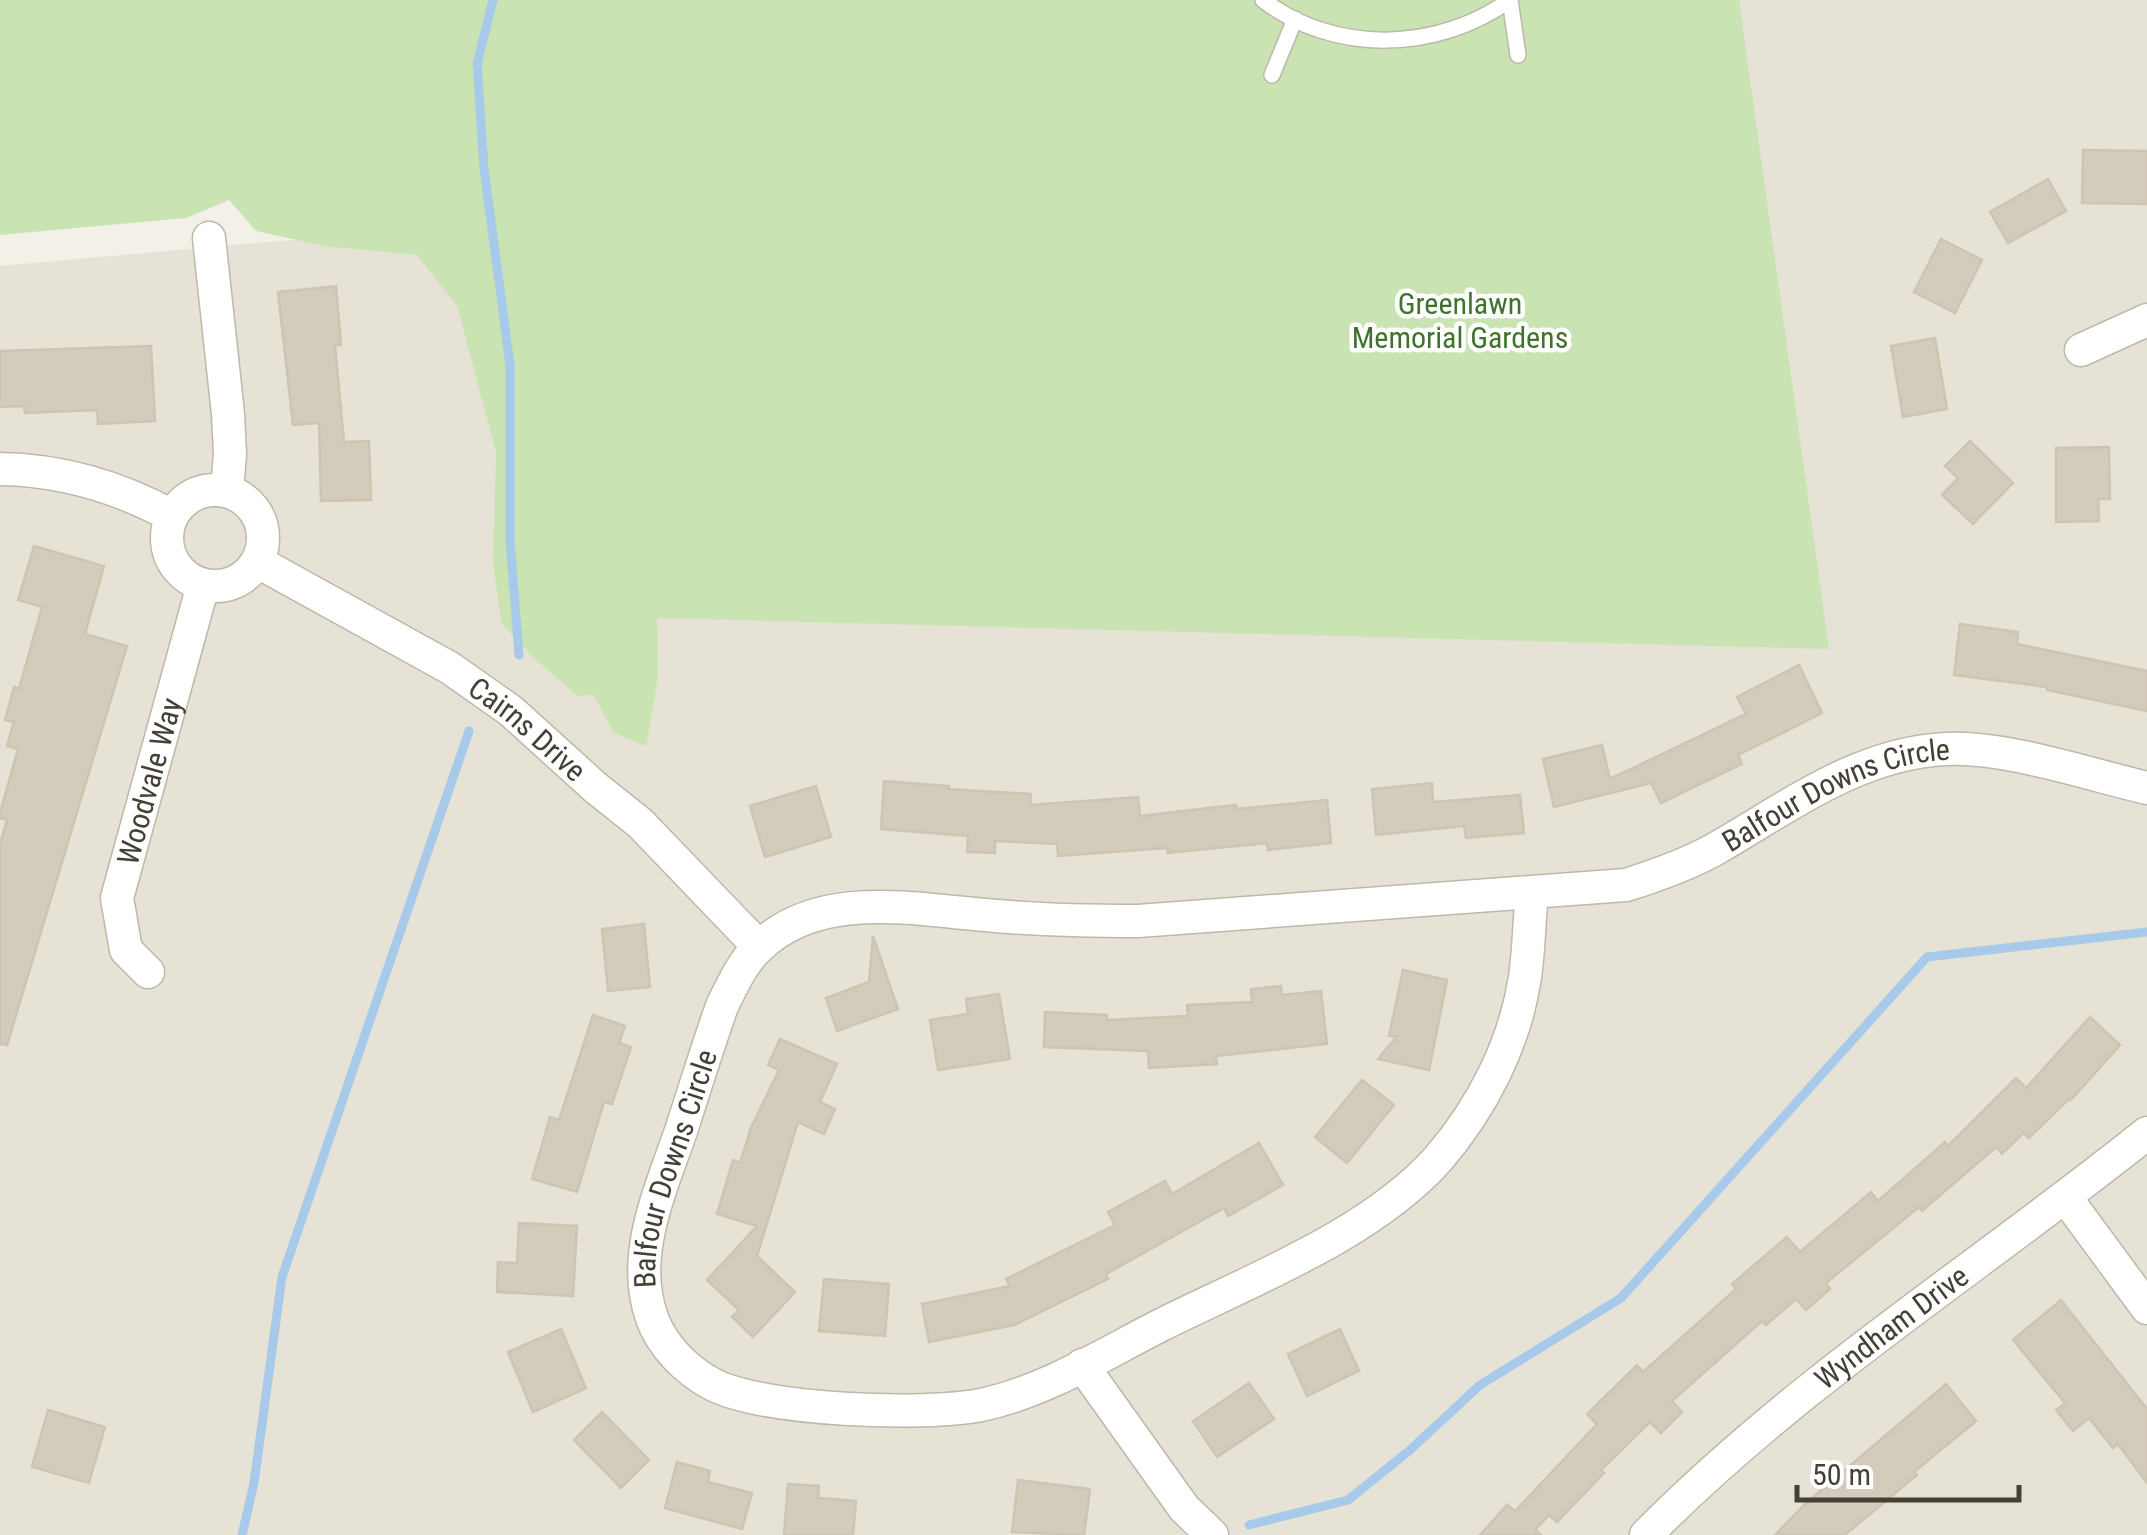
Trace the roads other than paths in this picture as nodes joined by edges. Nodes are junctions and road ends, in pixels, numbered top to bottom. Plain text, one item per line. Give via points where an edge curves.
1 (1263, 0) edge
2 (1510, 0) edge
3 (1295, 20) junction
4 (1518, 55) dead end
5 (1272, 75) dead end
6 (209, 238) dead end
7 (2147, 320) edge
8 (2081, 350) dead end
9 (0, 469) edge
10 (227, 491) junction
11 (172, 516) junction
12 (258, 562) junction
13 (203, 585) junction
14 (2147, 788) edge
15 (1532, 894) junction
16 (759, 947) junction
17 (148, 972) dead end
18 (2147, 1133) edge
19 (2066, 1198) junction
20 (2147, 1308) edge
21 (1082, 1365) junction
22 (1212, 1535) edge
23 (1646, 1535) edge

1 - 3 lane
2 - 3 lane via 1446,32 1400,42 1362,40
2 - 4 lane
3 - 5 lane
6 - 10 street via 228,414
7 - 8 street
9 - 11 street via 82,480
10 - 11 street via 198,492
10 - 12 street via 260,519
11 - 13 street via 169,554 188,579
12 - 13 street via 234,583
12 - 16 street, Cairns Drive via 495,699 640,822
13 - 17 street, Woodvale Way via 117,898 126,950
14 - 15 street, Balfour Downs Circle via 1983,750 1913,752 1837,778 1670,871 1626,885
15 - 16 street, Balfour Downs Circle via 1138,921 871,906 821,913
15 - 21 street, Balfour Downs Circle via 1525,978 1508,1040 1468,1120 1437,1160 1356,1227
16 - 21 street, Balfour Downs Circle via 722,1006 646,1246 652,1318 670,1350 714,1385 761,1400 860,1409 983,1404
18 - 19 street, Wyndham Drive
19 - 20 street
19 - 23 street, Wyndham Drive via 1844,1362 1709,1471
21 - 22 street via 1184,1508

